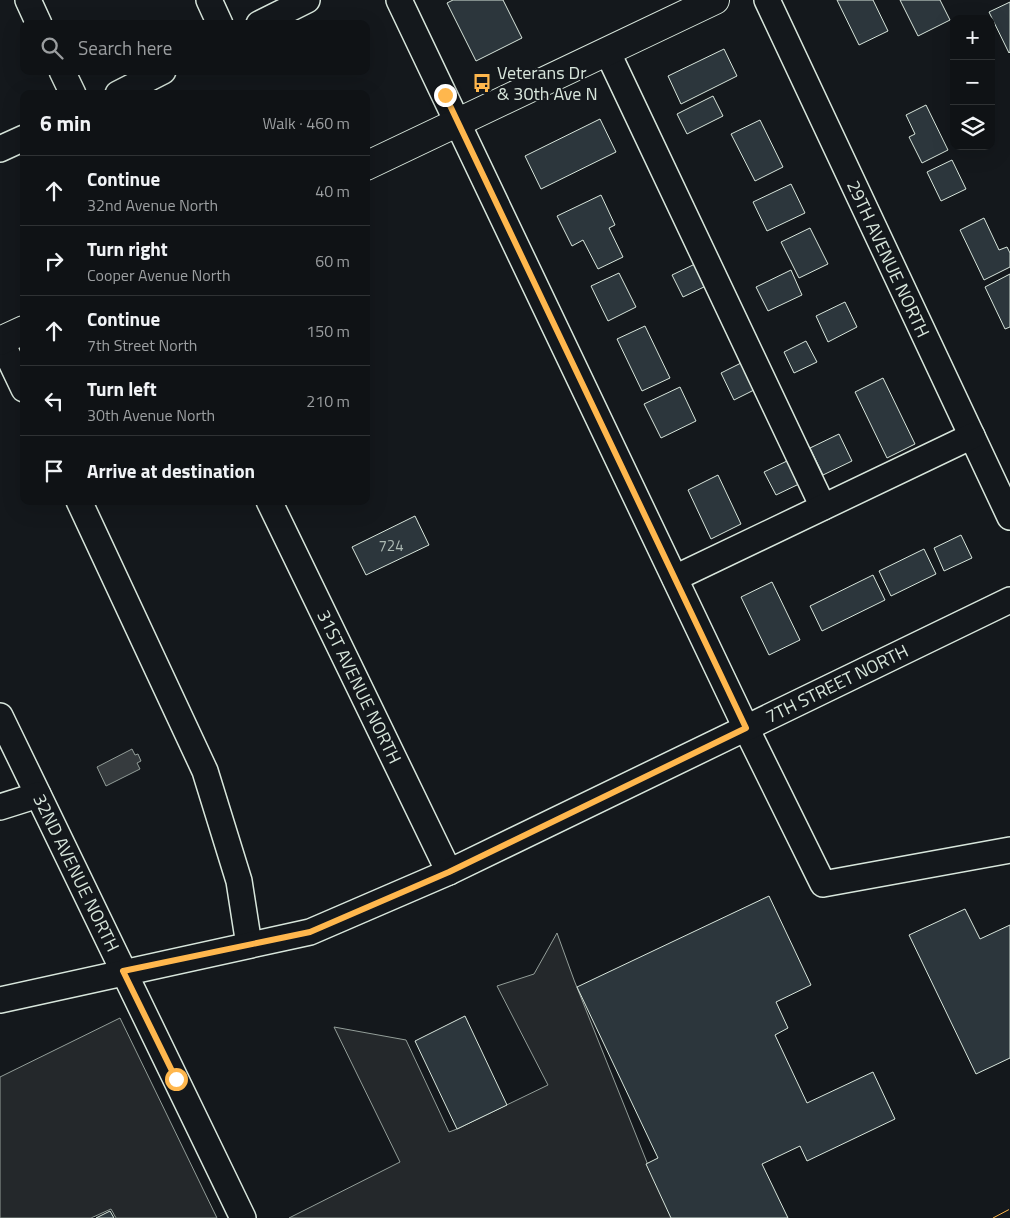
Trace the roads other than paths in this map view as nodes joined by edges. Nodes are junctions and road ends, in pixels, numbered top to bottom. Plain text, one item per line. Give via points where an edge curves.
1 (28, 0) edge
2 (209, 0) edge
3 (307, 0) edge
4 (400, 0) edge
5 (715, 0) edge
6 (767, 0) edge
7 (37, 20) edge
8 (218, 20) edge
9 (267, 20) edge
10 (607, 51) junction
11 (64, 75) edge
12 (155, 75) edge
13 (71, 90) edge
14 (126, 90) edge
15 (458, 122) junction
16 (20, 140) edge
17 (0, 148) edge
18 (370, 164) edge
19 (8, 337) edge
20 (20, 376) edge
21 (972, 436) junction
22 (81, 505) edge
23 (271, 505) edge
24 (824, 507) junction
25 (1010, 517) edge
26 (675, 578) junction
27 (1010, 600) edge
28 (0, 716) edge
29 (746, 728) junction
30 (38, 795) junction
31 (0, 807) edge
32 (1010, 850) edge
33 (449, 872) junction
34 (249, 945) junction
35 (123, 971) junction
36 (0, 1000) edge
37 (243, 1218) edge

1 - 7 street
2 - 8 street
3 - 9 street
4 - 15 street
5 - 10 main road
6 - 21 street, 29TH AVENUE NORTH
10 - 15 main road
10 - 24 street
11 - 13 street
12 - 14 street
15 - 18 main road
15 - 26 street
16 - 17 street
19 - 20 street
21 - 24 street
21 - 25 street, 29TH AVENUE NORTH
22 - 34 street via 205,771 238,881
23 - 33 street, 31ST AVENUE NORTH
24 - 26 street
26 - 29 street
27 - 29 street, 7TH STREET NORTH
28 - 30 street, 32ND AVENUE NORTH
29 - 32 street via 823,884
29 - 33 street, 7TH STREET NORTH
30 - 31 street
30 - 35 street, 32ND AVENUE NORTH
33 - 34 street, 7TH STREET NORTH via 310,932
34 - 35 street, 7TH STREET NORTH
35 - 36 street, 7TH STREET NORTH
35 - 37 street, 32ND AVENUE NORTH

